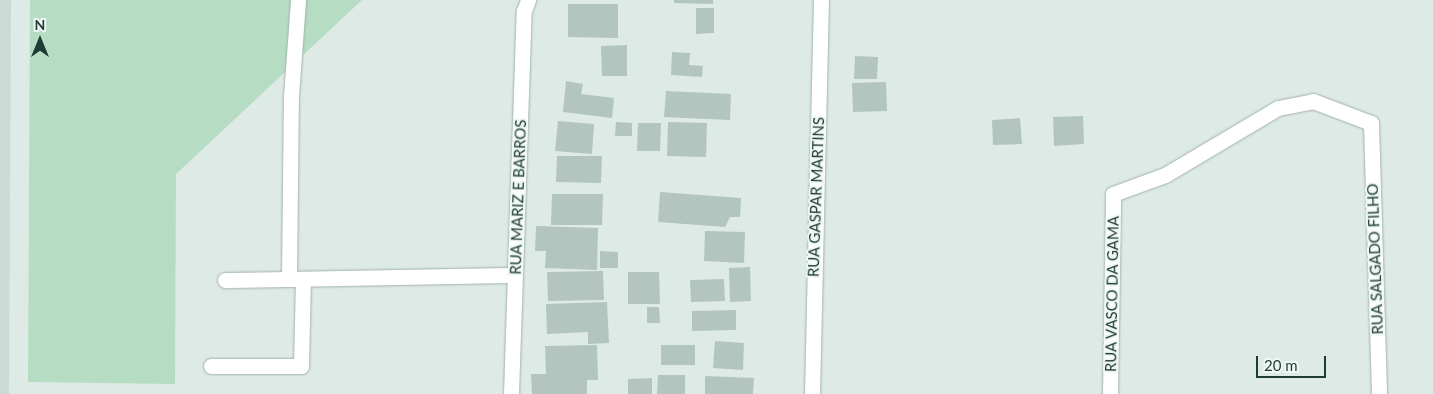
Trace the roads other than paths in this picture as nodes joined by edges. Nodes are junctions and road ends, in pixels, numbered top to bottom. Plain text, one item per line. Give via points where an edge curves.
1 (298, 0) edge
2 (528, 0) edge
3 (821, 0) edge
4 (1113, 194) joint
5 (515, 275) junction
6 (296, 279) junction
7 (225, 280) dead end
8 (211, 366) dead end
9 (511, 394) edge
10 (812, 394) edge
11 (1110, 394) edge
12 (1379, 394) edge

1 - 6 street via 290,96
2 - 5 street, RUA MARIZ E BARROS via 524,12
3 - 10 street, RUA GASPAR MARTINS
4 - 11 street, RUA VASCO DA GAMA
4 - 12 street, RUA SALGADO FILHO via 1165,175 1278,108 1313,101 1371,123
5 - 6 street
5 - 9 street, RUA MARIZ E BARROS
6 - 7 street
6 - 8 street via 301,366

